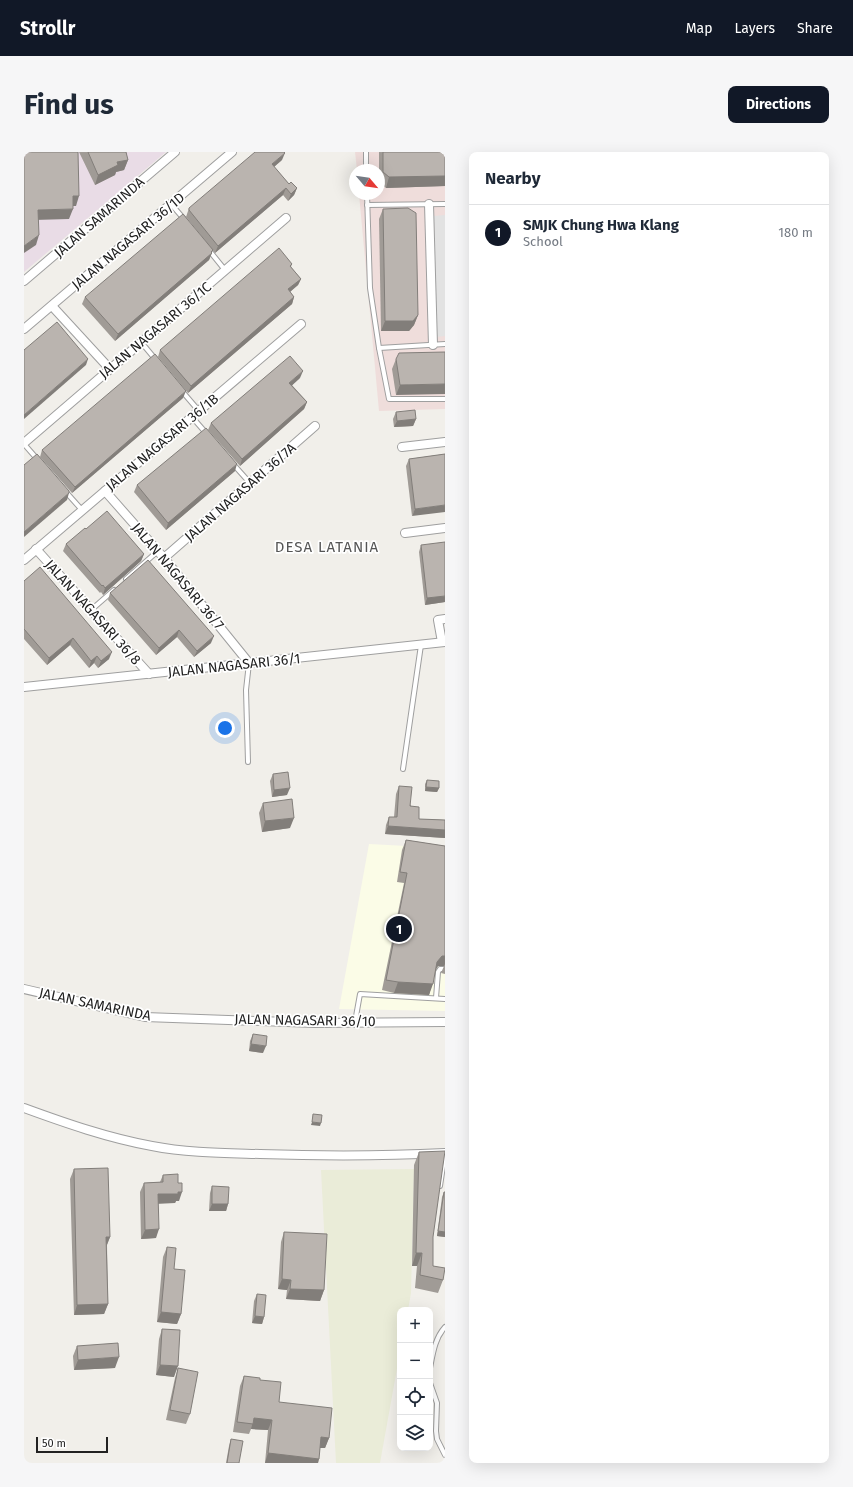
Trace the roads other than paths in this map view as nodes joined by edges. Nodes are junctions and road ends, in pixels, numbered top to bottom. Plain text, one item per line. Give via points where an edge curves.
1 (175, 152) edge
2 (232, 152) edge
3 (366, 152) edge
4 (366, 164) edge
5 (367, 200) edge
6 (171, 204) junction
7 (429, 204) junction
8 (445, 204) edge
9 (367, 205) junction
10 (286, 218) dead end
11 (186, 222) edge
12 (206, 246) edge
13 (225, 270) junction
14 (24, 281) edge
15 (52, 306) junction
16 (301, 324) dead end
17 (24, 329) edge
18 (141, 342) junction
19 (445, 344) edge
20 (433, 345) junction
21 (379, 348) junction
22 (160, 365) edge
23 (110, 368) junction
24 (180, 388) edge
25 (445, 399) edge
26 (199, 411) junction
27 (192, 417) junction
28 (315, 426) dead end
29 (208, 435) edge
30 (445, 442) edge
31 (24, 443) edge
32 (402, 447) dead end
33 (229, 459) edge
34 (43, 466) edge
35 (250, 483) junction
36 (63, 488) edge
37 (105, 491) junction
38 (82, 510) junction
39 (445, 528) edge
40 (405, 533) dead end
41 (36, 550) junction
42 (158, 551) junction
43 (164, 558) junction
44 (24, 560) edge
45 (125, 580) edge
46 (119, 585) edge
47 (91, 610) junction
48 (441, 619) edge
49 (443, 642) edge
50 (422, 645) junction
51 (249, 663) junction
52 (150, 674) junction
53 (24, 687) edge
54 (248, 762) dead end
55 (403, 769) dead end
56 (445, 969) edge
57 (24, 989) edge
58 (436, 998) junction
59 (445, 999) edge
60 (166, 1017) joint
61 (356, 1022) junction
62 (445, 1022) edge
63 (24, 1108) edge
64 (445, 1153) edge
65 (439, 1192) edge
66 (445, 1327) edge
67 (433, 1356) edge
68 (433, 1392) edge
69 (445, 1454) edge

1 - 14 street, JALAN SAMARINDA
2 - 6 street, JALAN NAGASARI 36/1D
3 - 4 lane
5 - 9 lane
6 - 11 lane
6 - 15 street, JALAN NAGASARI 36/1D
7 - 8 lane
7 - 9 lane
7 - 20 street
9 - 21 lane via 370,288
10 - 13 street, JALAN NAGASARI 36/1C
12 - 13 lane
13 - 18 street, JALAN NAGASARI 36/1C
15 - 17 street, JALAN NAGASARI 36/1D
15 - 23 street
16 - 26 street, JALAN NAGASARI 36/1B
18 - 22 lane
18 - 23 street, JALAN NAGASARI 36/1C
19 - 20 lane
20 - 21 lane
21 - 25 lane via 389,399
23 - 31 street, JALAN NAGASARI 36/1C
24 - 26 lane
26 - 27 street, JALAN NAGASARI 36/1B
27 - 29 lane
27 - 37 street, JALAN NAGASARI 36/1B
28 - 35 street, JALAN NAGASARI 36/7A
30 - 32 street
31 - 34 lane
33 - 35 lane
35 - 43 street, JALAN NAGASARI 36/7A
36 - 38 lane
37 - 38 street, JALAN NAGASARI 36/1B
37 - 42 street, JALAN NAGASARI 36/7
38 - 41 street, JALAN NAGASARI 36/1B
39 - 40 street
41 - 44 street, JALAN NAGASARI 36/1B
41 - 47 street, JALAN NAGASARI 36/8
42 - 43 street, JALAN NAGASARI 36/7
42 - 45 lane
43 - 51 street, JALAN NAGASARI 36/7
46 - 47 lane
47 - 52 street, JALAN NAGASARI 36/8
48 - 49 street
49 - 50 street, JALAN NAGASARI 36/1
50 - 51 street, JALAN NAGASARI 36/1
50 - 55 lane
51 - 52 street, JALAN NAGASARI 36/1
51 - 54 lane via 246,690
52 - 53 street, JALAN NAGASARI 36/1
56 - 58 lane via 438,972
57 - 60 street, JALAN SAMARINDA via 145,1017
58 - 59 lane
58 - 61 lane via 360,994
60 - 61 street, JALAN NAGASARI 36/10
61 - 62 street, JALAN NAGASARI 36/10
63 - 64 street via 94,1132 152,1146 184,1150 295,1155
64 - 65 lane
66 - 67 lane via 437,1339
68 - 69 lane via 437,1403 437,1438

